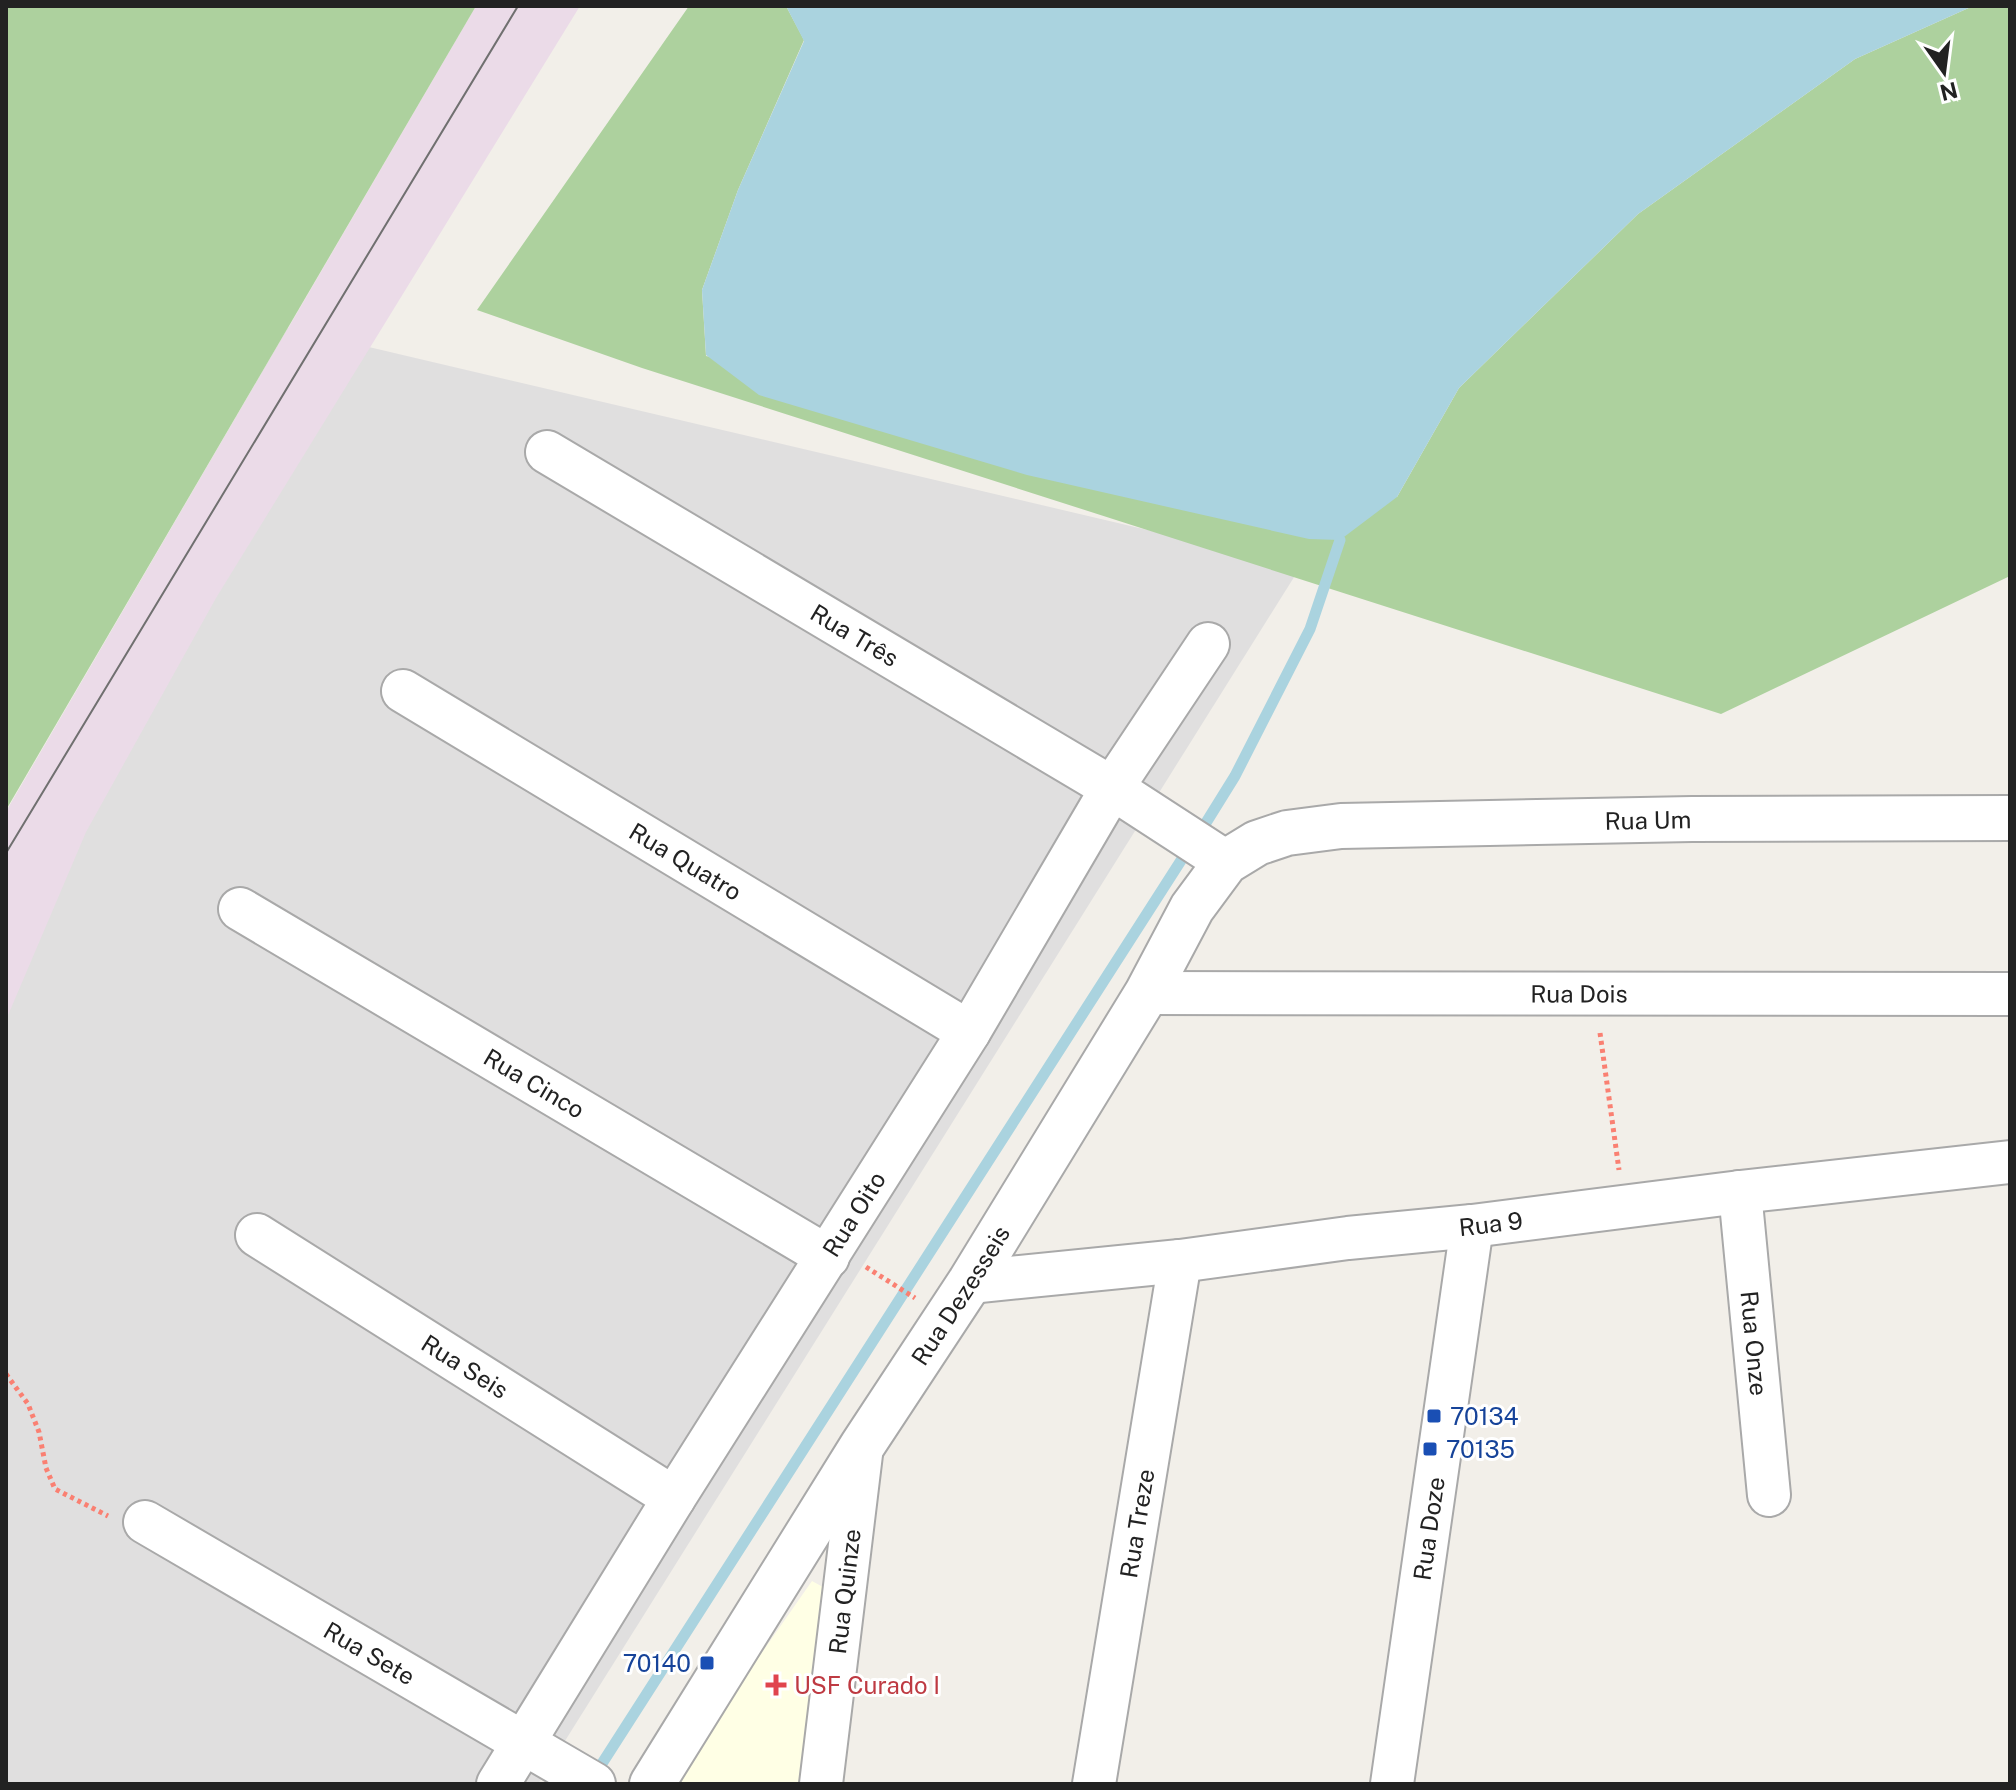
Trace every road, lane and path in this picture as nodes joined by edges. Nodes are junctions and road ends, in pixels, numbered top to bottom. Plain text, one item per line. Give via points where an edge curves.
1 (547, 452) dead end
2 (1208, 644) dead end
3 (403, 691) dead end
4 (1112, 788) junction
5 (2010, 818) edge
6 (1287, 833) joint
7 (1218, 856) junction
8 (240, 909) dead end
9 (1594, 992) junction
10 (1147, 993) junction
11 (2010, 994) edge
12 (969, 1032) junction
13 (2010, 1162) edge
14 (1740, 1192) junction
15 (1625, 1206) junction
16 (1472, 1226) junction
17 (257, 1235) dead end
18 (845, 1261) junction
19 (1180, 1261) junction
20 (970, 1282) junction
21 (923, 1303) dead end
22 (6, 1374) edge
23 (862, 1446) junction
24 (1769, 1495) dead end
25 (674, 1498) junction
26 (145, 1522) joint
27 (523, 1742) junction
28 (580, 1776) edge
29 (498, 1784) edge
30 (652, 1784) edge
31 (821, 1784) edge
32 (1094, 1784) edge
33 (1392, 1784) edge

1 - 4 street, Rua Três
2 - 4 street, Rua Oito
3 - 12 street, Rua Quatro
4 - 7 street, Rua Três
4 - 12 street, Rua Oito
5 - 6 street, Rua Um via 1373,825
6 - 7 street, Rua Dezesseis
7 - 10 street, Rua Dezesseis
8 - 18 street, Rua Cinco
9 - 10 street, Rua Dois
9 - 11 street, Rua Dois
9 - 15 path
10 - 20 street, Rua Dezesseis
12 - 18 street, Rua Oito
13 - 14 street, Rua 9
14 - 15 street, Rua 9
14 - 24 street, Rua Onze
15 - 16 street, Rua 9
16 - 19 street, Rua 9
16 - 33 street, Rua Doze
17 - 25 street, Rua Seis
18 - 21 path
18 - 25 street, Rua Oito
19 - 20 street, Rua 9
19 - 32 street, Rua Treze
20 - 23 street, Rua Dezesseis
22 - 26 path via 28,1404 55,1489 110,1517
23 - 30 street, Rua Dezesseis
23 - 31 street, Rua Quinze
25 - 27 street, Rua Oito
26 - 27 street, Rua Sete
27 - 28 street, Rua Sete
27 - 29 street, Rua Oito

